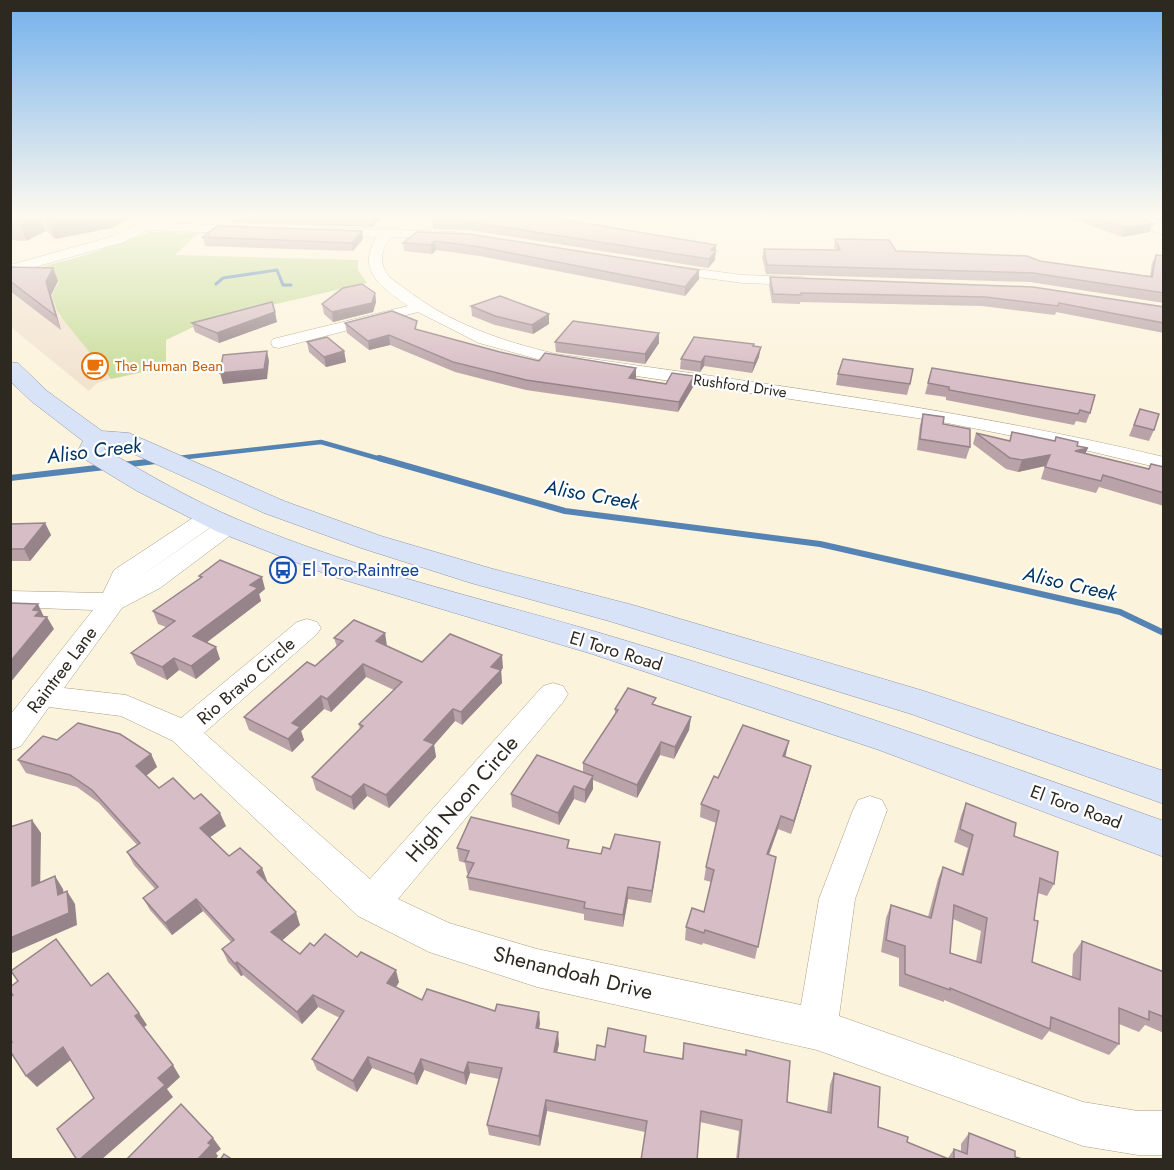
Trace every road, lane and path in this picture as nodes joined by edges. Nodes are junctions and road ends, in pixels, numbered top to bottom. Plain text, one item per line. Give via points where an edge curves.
1 (377, 271) edge
2 (682, 271) edge
3 (820, 281) edge
4 (421, 307) junction
5 (279, 343) dead end
6 (10, 368) edge
7 (93, 446) junction
8 (1164, 463) edge
9 (219, 521) junction
10 (10, 599) edge
11 (113, 602) junction
12 (307, 628) dead end
13 (553, 694) dead end
14 (44, 696) junction
15 (184, 733) junction
16 (10, 738) edge
17 (1164, 788) edge
18 (870, 810) dead end
19 (1164, 839) edge
20 (371, 904) junction
21 (817, 1029) junction
22 (1164, 1132) edge

1 - 4 street, Rushford Drive
2 - 3 street via 743,279
4 - 5 street
4 - 8 street, Rushford Drive via 474,336 556,359 959,419
6 - 7 main road, El Toro Road
7 - 9 main road, El Toro Road via 147,485
7 - 17 main road, El Toro Road via 120,438 274,507 371,542 924,704
9 - 11 street, Raintree Lane via 160,561 123,576
9 - 19 main road, El Toro Road via 377,581 604,646 893,740
10 - 11 street
11 - 14 street, Raintree Lane
12 - 15 street, Rio Bravo Circle
13 - 20 street, High Noon Circle
14 - 15 street, Shenandoah Drive via 126,706
14 - 16 street, Raintree Lane
15 - 20 street, Shenandoah Drive
18 - 21 street via 837,899
20 - 21 street, Shenandoah Drive via 442,939 537,968
21 - 22 street, Shenandoah Drive via 1083,1124 1138,1133

